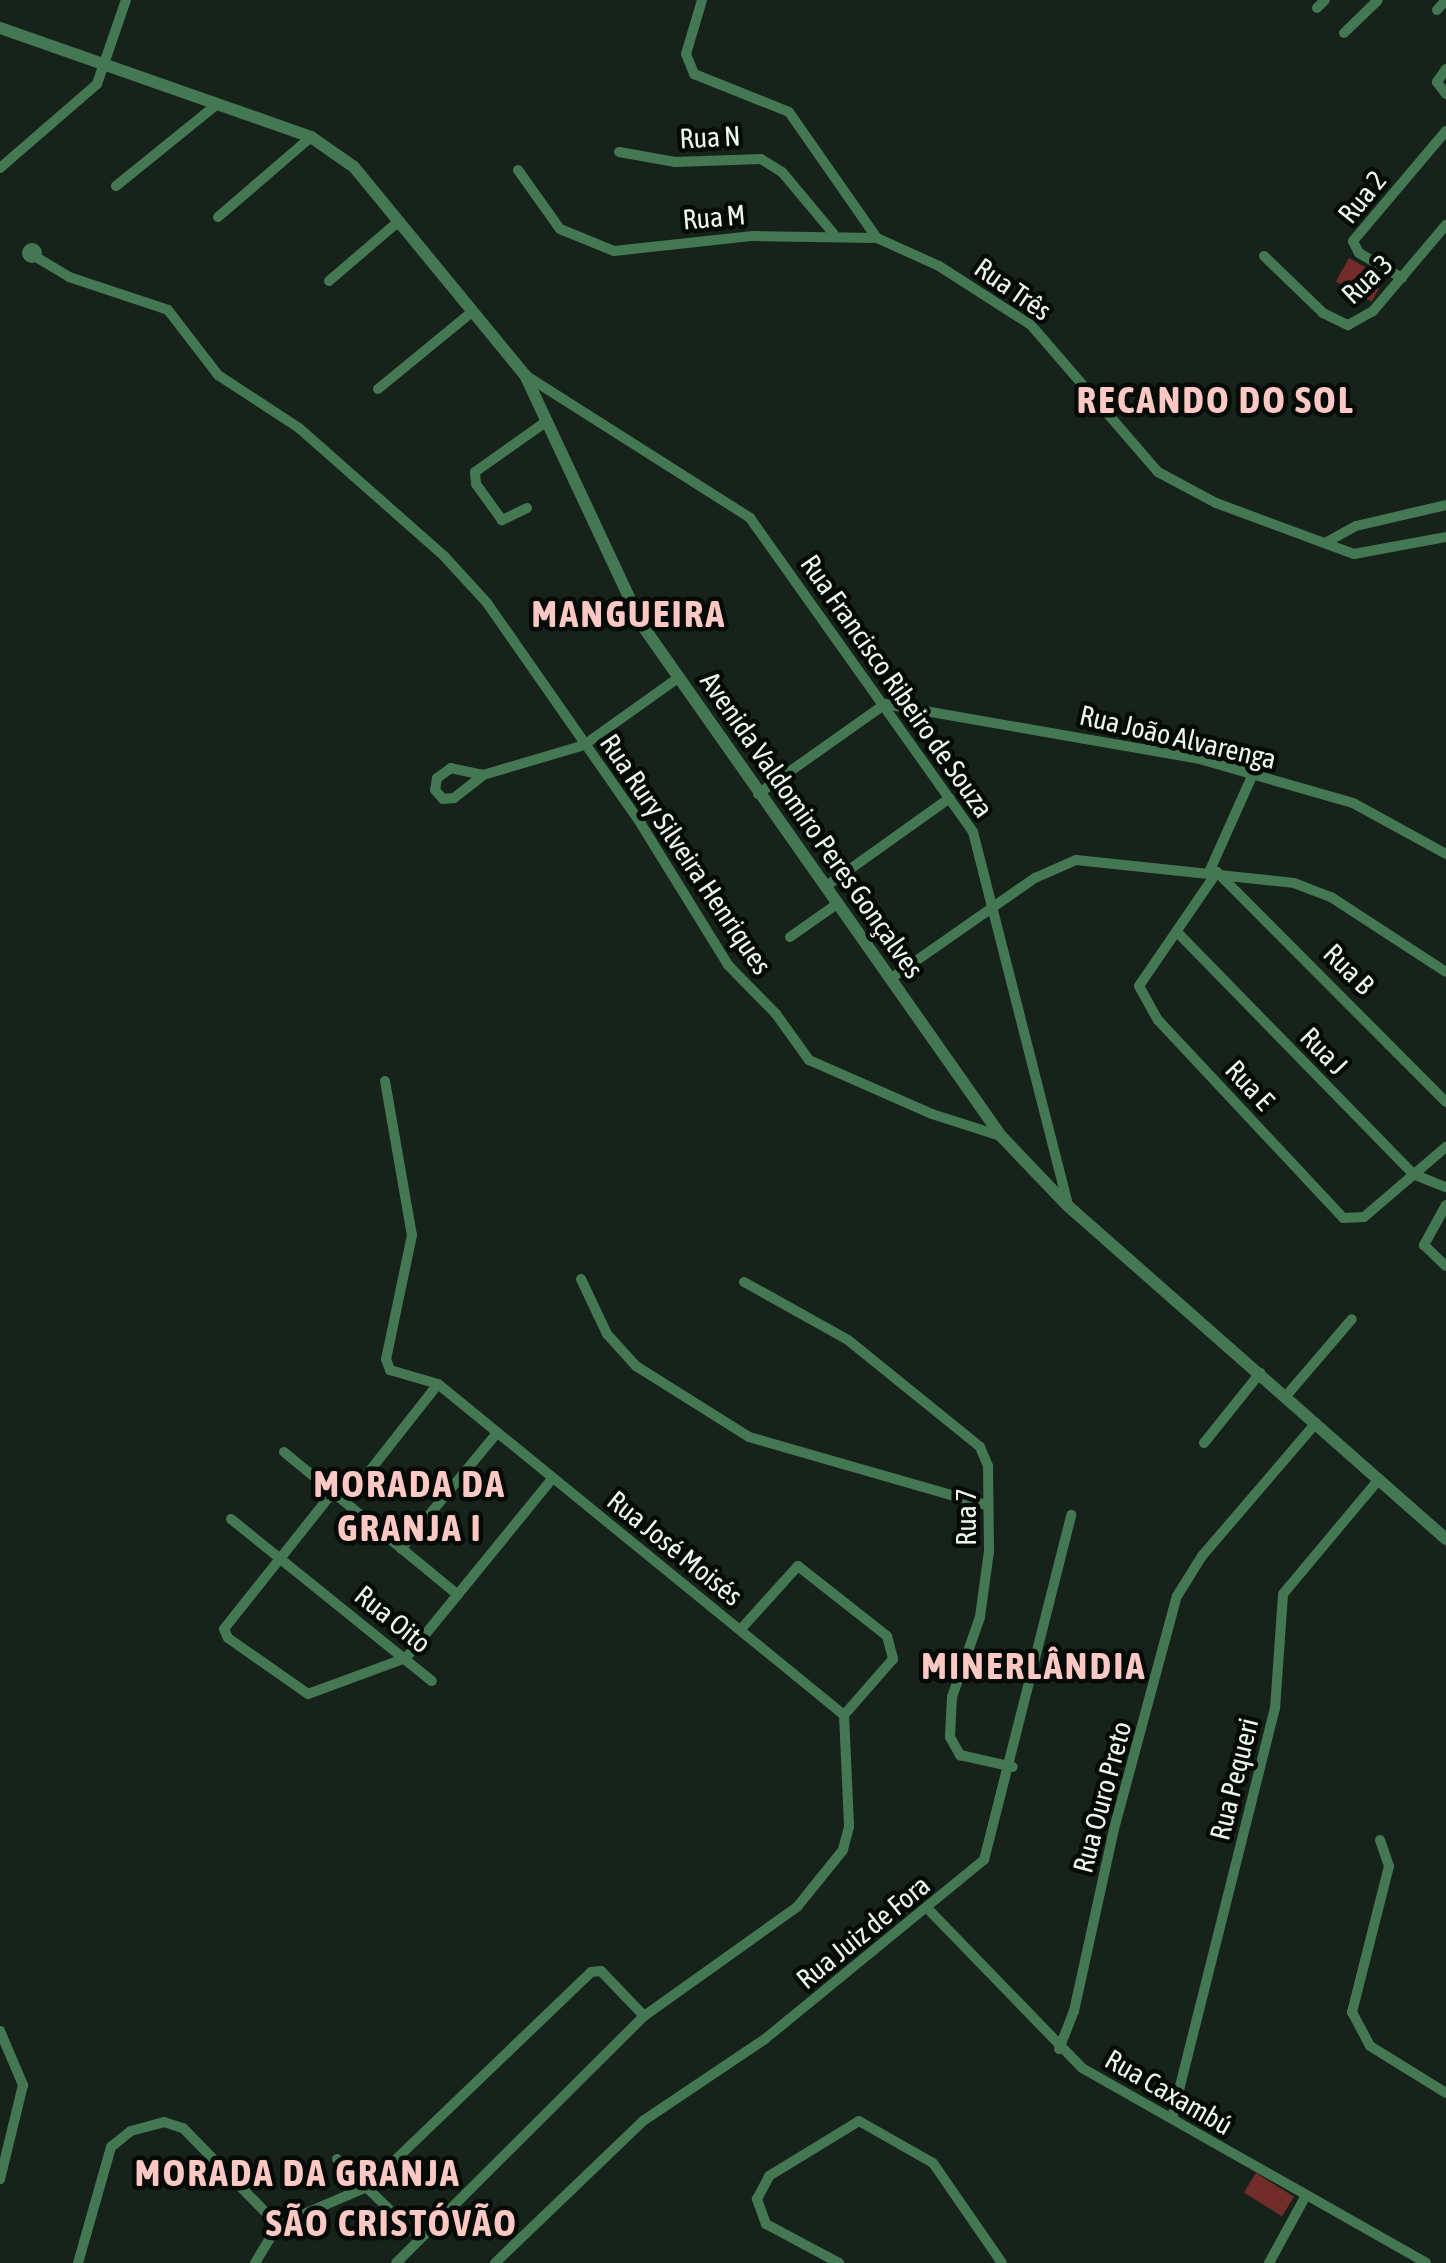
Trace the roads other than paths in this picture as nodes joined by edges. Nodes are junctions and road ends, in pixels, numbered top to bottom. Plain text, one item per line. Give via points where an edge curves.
1 (126, 0) edge
2 (702, 0) edge
3 (1378, 0) edge
4 (1446, 0) edge
5 (1437, 10) dead end
6 (0, 28) edge
7 (1344, 33) dead end
8 (108, 64) junction
9 (1446, 69) edge
10 (1446, 94) edge
11 (216, 105) junction
12 (1446, 131) edge
13 (311, 137) junction
14 (619, 152) dead end
15 (0, 168) edge
16 (518, 170) dead end
17 (116, 186) dead end
18 (218, 216) dead end
19 (399, 221) junction
20 (1446, 225) edge
21 (833, 233) junction
22 (877, 238) junction
23 (1264, 256) dead end
24 (36, 257) dead end
25 (1402, 278) junction
26 (330, 280) dead end
27 (472, 312) junction
28 (525, 375) junction
29 (378, 389) dead end
30 (547, 421) junction
31 (1446, 505) edge
32 (527, 508) dead end
33 (1446, 537) edge
34 (1325, 543) junction
35 (678, 678) junction
36 (886, 704) junction
37 (584, 744) junction
38 (483, 776) dead end
39 (1252, 776) junction
40 (758, 794) junction
41 (950, 798) junction
42 (1446, 854) edge
43 (1214, 871) junction
44 (826, 886) junction
45 (837, 904) junction
46 (996, 904) junction
47 (1179, 934) junction
48 (790, 937) dead end
49 (1446, 972) edge
50 (890, 979) junction
51 (385, 1081) dead end
52 (1446, 1102) edge
53 (1002, 1136) junction
54 (1446, 1148) edge
55 (1057, 1167) junction
56 (1413, 1174) junction
57 (1041, 1178) junction
58 (1446, 1187) edge
59 (1446, 1204) edge
60 (1068, 1206) junction
61 (1446, 1266) edge
62 (581, 1279) dead end
63 (744, 1282) dead end
64 (1352, 1319) dead end
65 (1260, 1373) junction
66 (438, 1384) junction
67 (1286, 1396) junction
68 (1316, 1424) junction
69 (497, 1433) junction
70 (1204, 1443) dead end
71 (284, 1452) dead end
72 (553, 1478) junction
73 (1379, 1479) junction
74 (333, 1492) junction
75 (346, 1502) junction
76 (986, 1505) junction
77 (1071, 1515) dead end
78 (231, 1519) dead end
79 (1441, 1534) edge
80 (401, 1548) junction
81 (278, 1556) junction
82 (458, 1595) junction
83 (741, 1629) junction
84 (406, 1658) junction
85 (432, 1681) dead end
86 (844, 1715) junction
87 (1012, 1767) junction
88 (1380, 1840) dead end
89 (929, 1910) junction
90 (644, 2016) junction
91 (0, 2031) edge
92 (1059, 2049) junction
93 (1446, 2093) edge
94 (1172, 2118) junction
95 (336, 2159) dead end
96 (0, 2179) edge
97 (367, 2187) junction
98 (1304, 2199) junction
99 (278, 2225) junction
100 (420, 2239) junction
101 (78, 2263) edge
102 (255, 2263) edge
103 (396, 2263) edge
104 (497, 2263) edge
105 (838, 2263) edge
106 (1002, 2263) edge
107 (1269, 2263) edge
108 (1426, 2263) edge

1 - 8 street
2 - 22 street via 686,54 691,71 789,112
3 - 7 street
4 - 5 street
6 - 8 street, Avenida Valdomiro Peres Gonçalves
8 - 11 street, Avenida Valdomiro Peres Gonçalves
8 - 15 street via 86,96
9 - 10 street via 1437,82
11 - 13 street, Avenida Valdomiro Peres Gonçalves
11 - 17 street
12 - 25 street, Rua 2 via 1353,242 1359,253
13 - 18 street
13 - 19 street, Avenida Valdomiro Peres Gonçalves via 354,168
14 - 21 street, Rua N via 676,162 762,159 782,172
16 - 21 street, Rua M via 560,229 624,252 694,240
19 - 26 street
19 - 27 street, Avenida Valdomiro Peres Gonçalves
20 - 25 street, Rua 3
21 - 22 street, Rua M
22 - 34 street, Rua Três via 939,266 1031,324 1132,448 1168,479
23 - 25 street, Rua 3 via 1342,324 1364,319
24 - 37 street, Rua Rury Silveira Henriques via 69,277 168,310 218,375 299,428 397,511 487,603
27 - 28 street, Avenida Valdomiro Peres Gonçalves
27 - 29 street
28 - 30 street, Avenida Valdomiro Peres Gonçalves
28 - 36 street, Rua Francisco Ribeiro de Souza via 750,518
30 - 32 street via 474,472 502,520
30 - 35 street, Avenida Valdomiro Peres Gonçalves via 642,625
31 - 34 street via 1356,526
33 - 34 street, Rua Três via 1354,554
35 - 37 street
35 - 40 street, Avenida Valdomiro Peres Gonçalves
36 - 39 street, Rua João Alvarenga via 1153,748
36 - 40 street
36 - 41 street, Rua Francisco Ribeiro de Souza
37 - 38 street
37 - 53 street, Rua Rury Silveira Henriques via 728,965 809,1060 932,1114
39 - 42 street, Rua João Alvarenga via 1353,803
39 - 43 street, Rua E
40 - 44 street, Avenida Valdomiro Peres Gonçalves
41 - 44 street
41 - 46 street, Rua Francisco Ribeiro de Souza via 982,852
43 - 46 street via 1076,860
43 - 47 street, Rua E
43 - 49 street via 1294,883 1331,897
43 - 52 street, Rua B
44 - 45 street, Avenida Valdomiro Peres Gonçalves
45 - 48 street
45 - 50 street, Avenida Valdomiro Peres Gonçalves
46 - 50 street
46 - 55 street, Rua Francisco Ribeiro de Souza
47 - 56 street, Rua J
47 - 56 street, Rua E via 1142,980 1140,997 1343,1218 1364,1217
50 - 53 street, Avenida Valdomiro Peres Gonçalves
51 - 66 street, Rua José Moisés via 412,1235 386,1359 395,1374
53 - 57 street, Avenida Valdomiro Peres Gonçalves
54 - 56 street, Rua E
55 - 57 street
55 - 60 street, Rua Francisco Ribeiro de Souza
56 - 58 street, Rua J
57 - 60 street, Avenida Valdomiro Peres Gonçalves
59 - 61 street via 1424,1245
60 - 65 street, Avenida Valdomiro Peres Gonçalves
62 - 76 street via 607,1334 636,1366 749,1437
63 - 76 street, Rua 7 via 848,1340 974,1438 988,1466
64 - 67 street
65 - 67 street, Avenida Valdomiro Peres Gonçalves
65 - 70 street
66 - 69 street, Rua José Moisés
66 - 75 street
67 - 68 street, Avenida Valdomiro Peres Gonçalves
68 - 73 street, Avenida Valdomiro Peres Gonçalves
68 - 92 street, Rua Ouro Preto via 1202,1556 1177,1596 1114,1829 1074,2012
69 - 72 street, Rua José Moisés
69 - 80 street
71 - 74 street
72 - 82 street
72 - 83 street, Rua José Moisés
73 - 79 street, Avenida Valdomiro Peres Gonçalves
73 - 94 street, Rua Pequeri via 1282,1594 1275,1708
74 - 75 street
74 - 81 street
75 - 80 street
76 - 87 street, Rua 7 via 986,1581 952,1697 951,1742 960,1755
77 - 87 street, Rua Juiz de Fora
78 - 81 street, Rua Oito
80 - 82 street
81 - 84 street, Rua Oito
81 - 84 street via 224,1629 228,1638 308,1694
82 - 84 street
83 - 86 street, Rua José Moisés
83 - 86 street via 800,1566 887,1636 893,1659
84 - 85 street, Rua Oito
86 - 90 street via 843,1850 772,1928
87 - 89 street, Rua Juiz de Fora via 988,1854
88 - 93 street via 1389,1866 1352,2012 1370,2046
89 - 92 street, Rua Caxambú
89 - 104 street, Rua Juiz de Fora via 764,2039 643,2122
90 - 97 street via 593,1971
90 - 100 street
91 - 96 street via 23,2085
92 - 94 street, Rua Caxambú
94 - 98 street, Rua Caxambú
95 - 97 street
97 - 99 street
97 - 100 street
98 - 107 street
98 - 108 street, Rua Caxambú
99 - 101 street via 183,2128 164,2122 130,2131 111,2147
99 - 102 street
100 - 103 street
105 - 106 street via 766,2224 757,2200 769,2176 859,2121 934,2163

